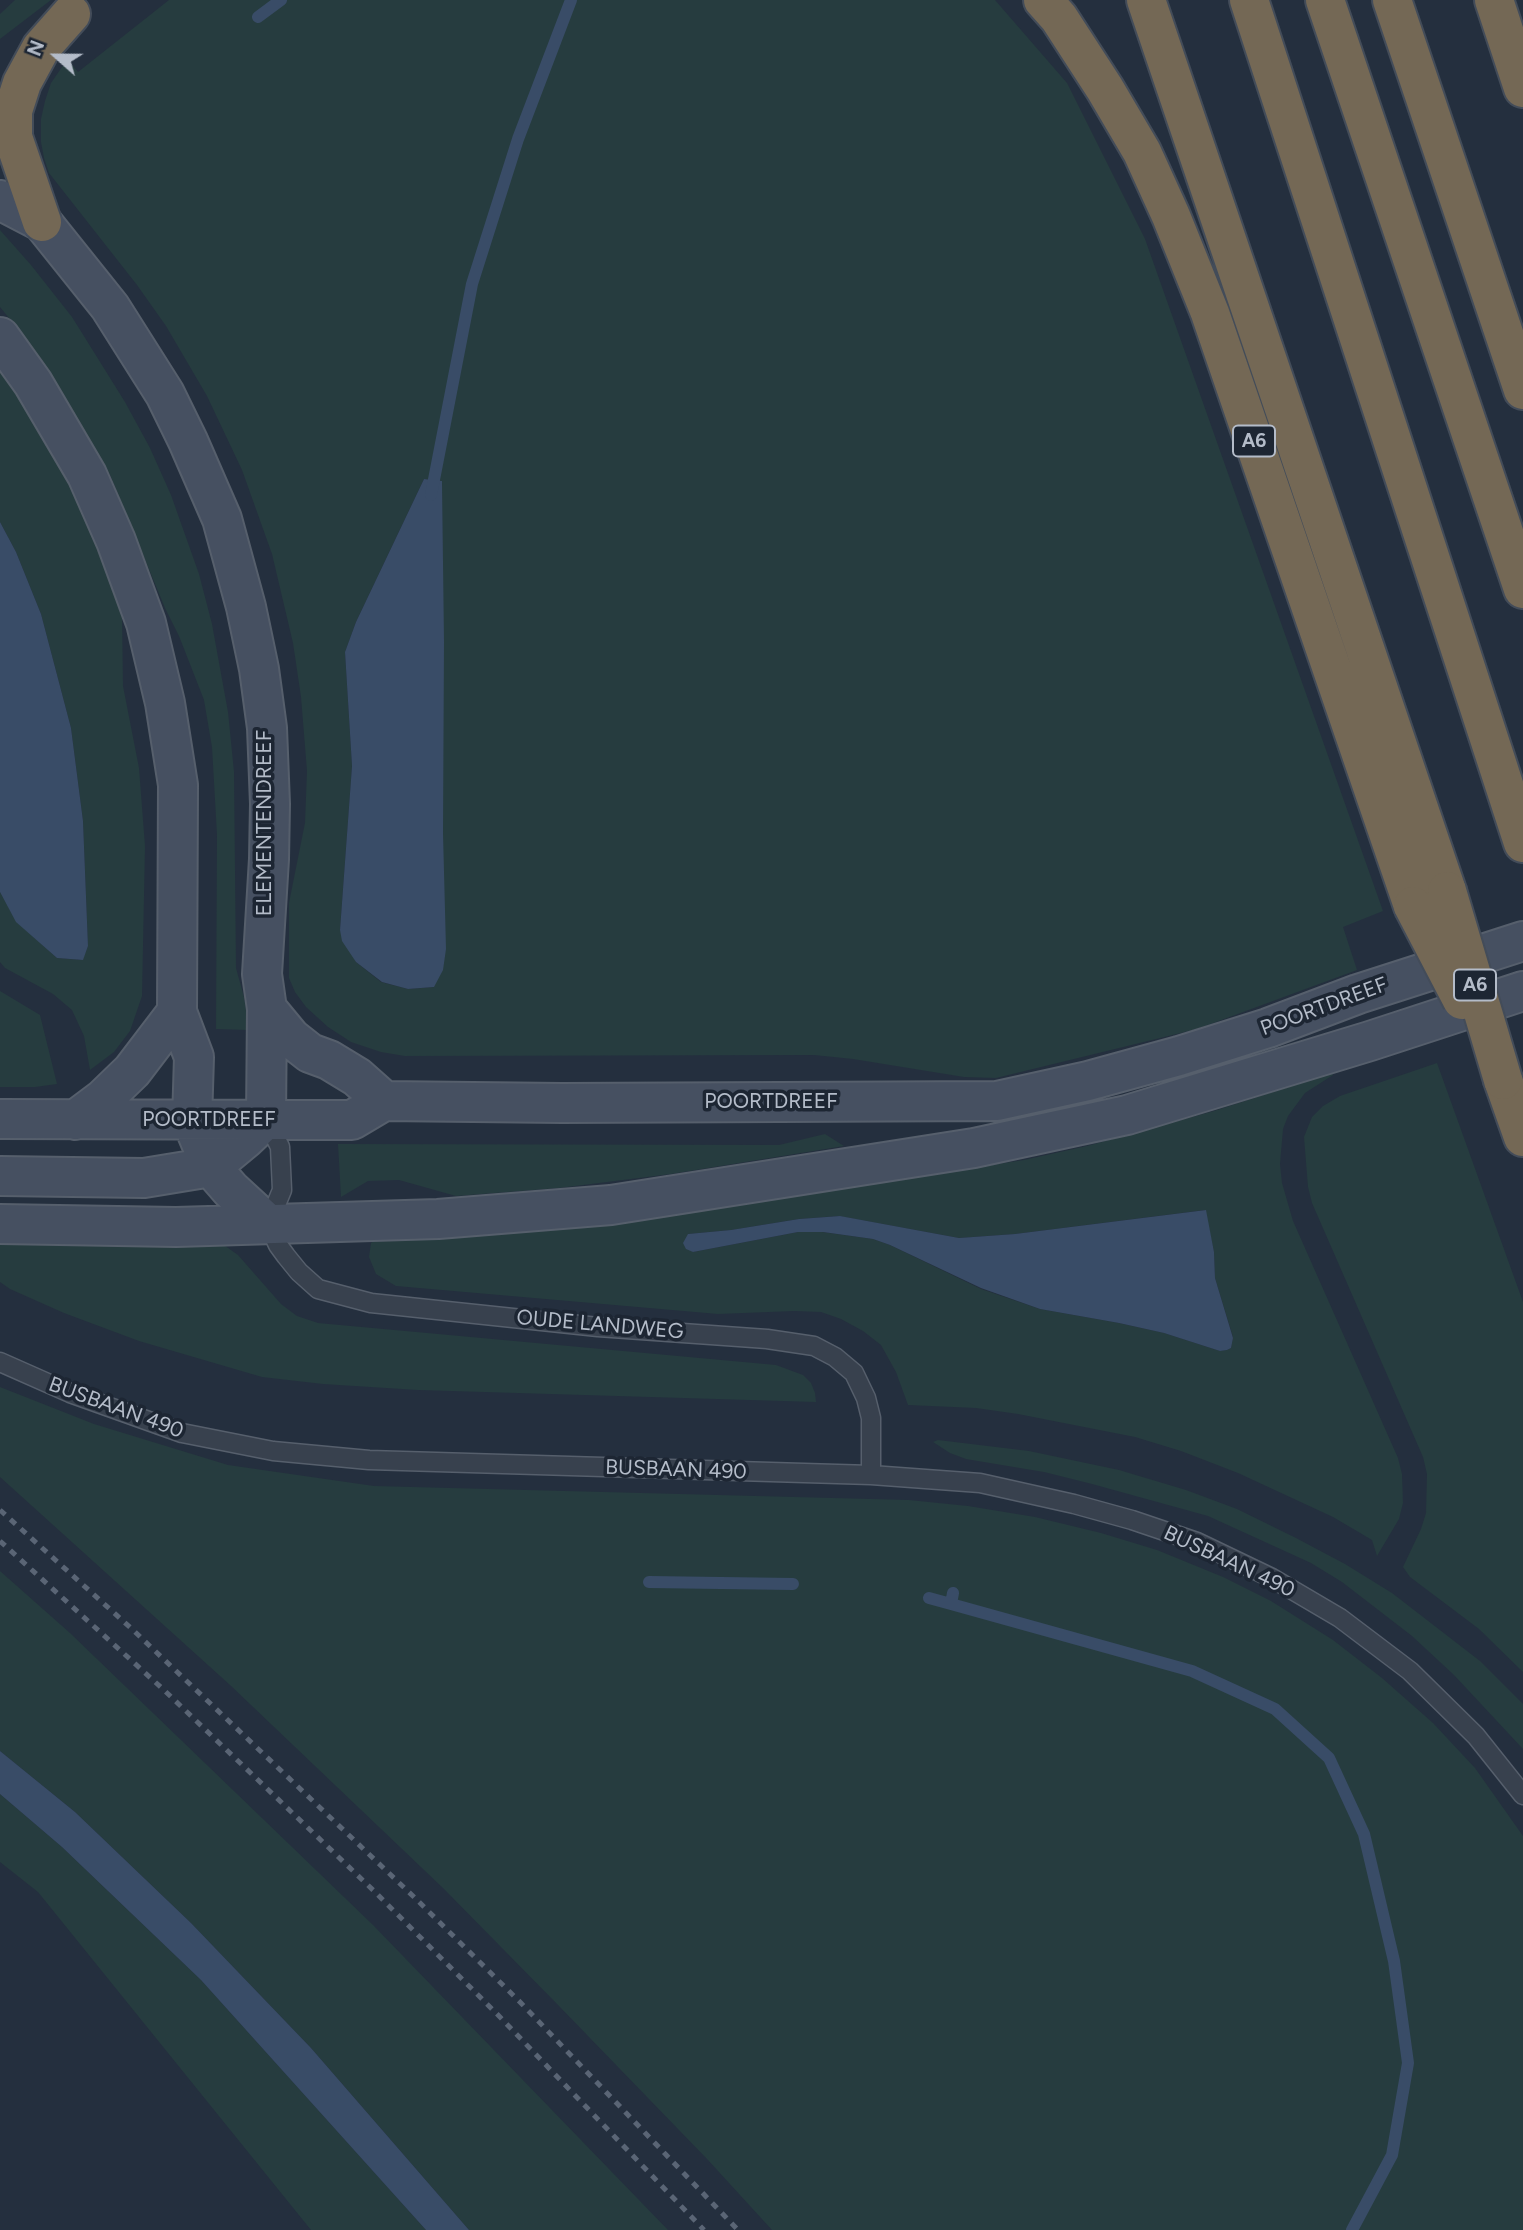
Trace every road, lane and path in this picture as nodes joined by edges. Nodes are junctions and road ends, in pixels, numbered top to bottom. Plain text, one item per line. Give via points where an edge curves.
1 (1043, 0) edge
2 (1146, 0) edge
3 (1249, 0) edge
4 (1325, 0) edge
5 (1392, 0) edge
6 (1494, 0) edge
7 (80, 7) edge
8 (0, 67) edge
9 (1523, 88) edge
10 (0, 200) edge
11 (42, 222) junction
12 (0, 338) edge
13 (1523, 390) edge
14 (1523, 589) edge
15 (1523, 843) edge
16 (1523, 941) edge
17 (1523, 991) edge
18 (267, 1009) junction
19 (177, 1012) junction
20 (1503, 1080) junction
21 (384, 1101) junction
22 (0, 1119) edge
23 (266, 1119) junction
24 (75, 1120) junction
25 (192, 1121) junction
26 (1523, 1137) edge
27 (211, 1167) junction
28 (0, 1176) edge
29 (0, 1224) edge
30 (268, 1224) junction
31 (0, 1362) edge
32 (871, 1475) junction
33 (1523, 1794) edge

1 - 20 highway, A6, bridge via 1112,100 1171,216 1210,313 1413,906
2 - 20 highway, A6, bridge via 1447,891
3 - 15 highway
4 - 14 highway
5 - 13 highway
6 - 9 highway
7 - 8 highway
7 - 11 highway via 41,48 13,111 13,137
10 - 11 main road, ELEMENTENDREEF
11 - 18 main road, ELEMENTENDREEF via 139,351 165,394 222,519 246,607 267,728 269,859 262,974
12 - 19 main road via 33,383 87,475 146,623 178,785
16 - 21 main road, POORTDREEF via 1179,1056 997,1101
17 - 30 main road, POORTDREEF via 1127,1115 974,1148 611,1205 438,1219
18 - 21 main road via 310,1053 357,1077
18 - 23 main road, ELEMENTENDREEF
19 - 24 main road via 132,1070
19 - 25 main road via 194,1057
20 - 26 highway, A6
21 - 23 main road, POORTDREEF via 352,1120
22 - 24 main road, POORTDREEF
23 - 25 main road, POORTDREEF
23 - 27 main road
23 - 30 lane via 280,1147 282,1190
24 - 25 main road, POORTDREEF
25 - 27 main road
27 - 28 main road via 144,1178
27 - 30 main road
29 - 30 main road, POORTDREEF
30 - 32 lane, OUDE LANDWEG via 286,1256 318,1289 371,1303 814,1346 854,1373 866,1398 871,1418
31 - 32 lane, BUSBAAN 490 via 182,1433 273,1451 369,1460
32 - 33 lane, BUSBAAN 490 via 980,1483 1074,1504 1197,1542 1272,1577 1340,1618 1410,1671 1476,1736

